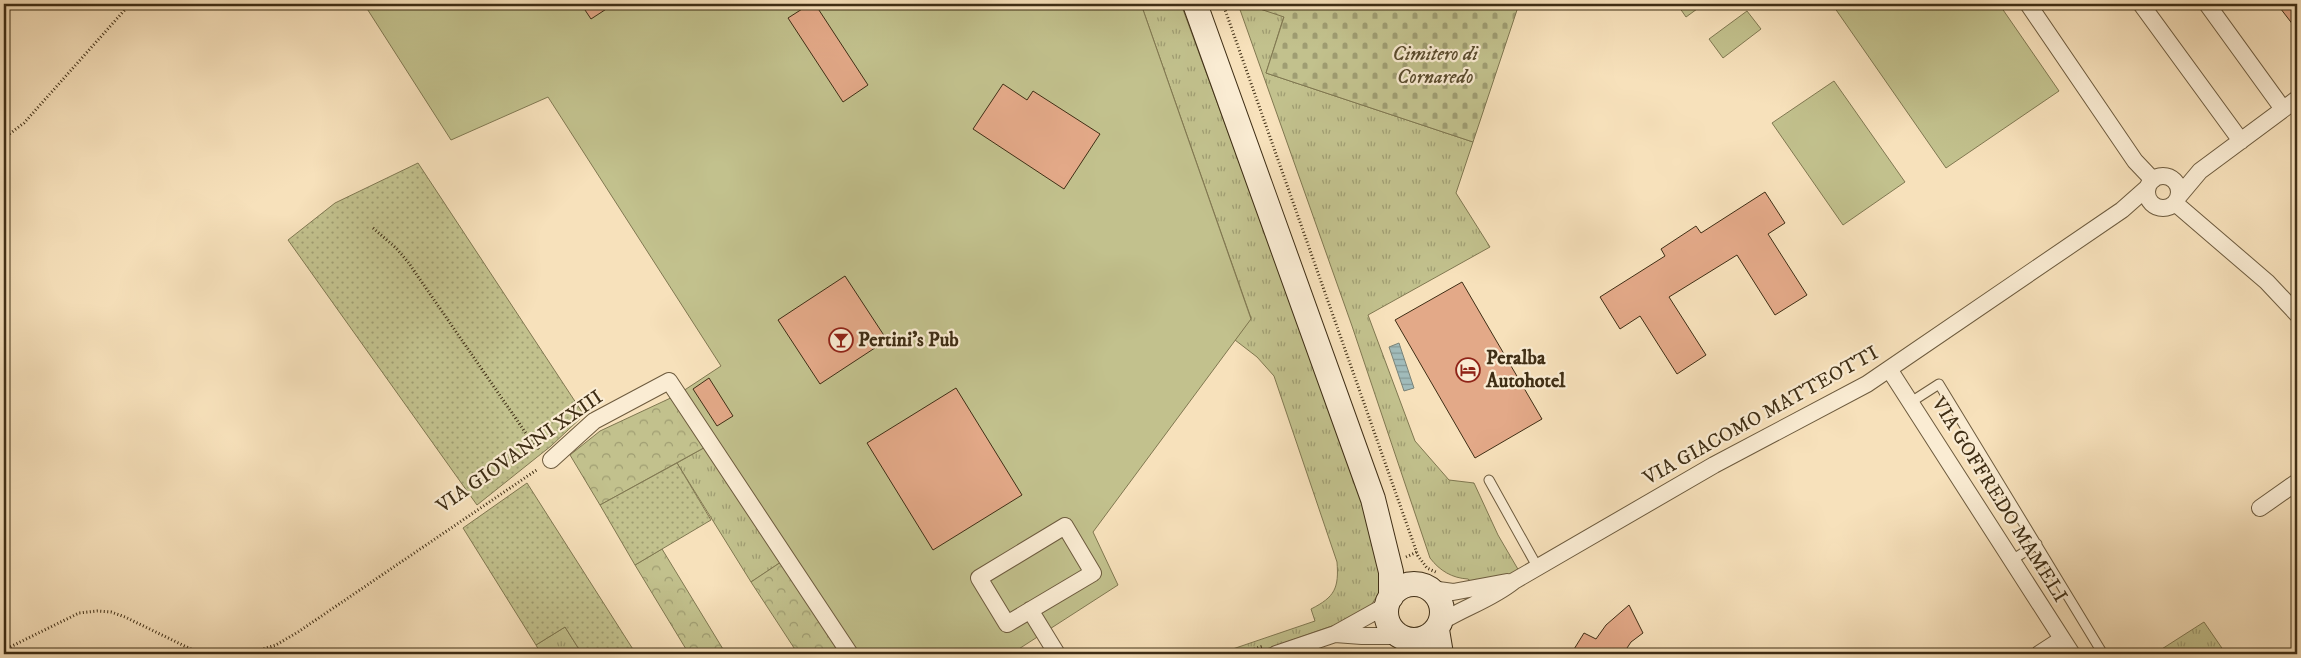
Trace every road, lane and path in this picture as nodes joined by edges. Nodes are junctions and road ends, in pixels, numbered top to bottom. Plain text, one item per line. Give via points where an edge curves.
1 (130, 4) edge
2 (1195, 4) edge
3 (1223, 4) edge
4 (2028, 4) edge
5 (2141, 4) edge
6 (2207, 4) edge
7 (2297, 98) edge
8 (2283, 109) junction
9 (4, 138) edge
10 (2241, 141) junction
11 (2200, 171) junction
12 (2172, 179) junction
13 (2151, 183) junction
14 (2177, 199) junction
15 (2155, 206) junction
16 (2122, 210) junction
17 (373, 228) dead end
18 (2297, 314) edge
19 (1889, 369) junction
20 (1911, 402) junction
21 (551, 460) junction
22 (1490, 480) dead end
23 (2297, 482) edge
24 (1373, 499) junction
25 (2260, 508) dead end
26 (2037, 544) junction
27 (1410, 555) junction
28 (2012, 560) junction
29 (1538, 568) junction
30 (1514, 581) junction
31 (1428, 587) junction
32 (1464, 590) junction
33 (1389, 601) junction
34 (1030, 610) junction
35 (1439, 626) junction
36 (1336, 634) junction
37 (2062, 639) junction
38 (1405, 643) edge
39 (4, 650) edge
40 (1272, 650) edge
41 (200, 654) edge
42 (247, 654) edge
43 (850, 654) edge
44 (1057, 654) edge
45 (1241, 654) edge
46 (1441, 654) edge
47 (2040, 654) edge
48 (2072, 654) edge
49 (2103, 654) edge

1 - 9 path via 24,123
2 - 24 street
3 - 27 path
4 - 13 street
5 - 10 street
6 - 8 street
7 - 8 street
8 - 10 street
10 - 11 street
11 - 12 street
11 - 14 street
12 - 13 street via 2162,176
12 - 14 street via 2178,186
13 - 15 street via 2148,197
13 - 16 street, VIA GIACOMO MATTEOTTI
14 - 15 street via 2163,208
14 - 18 street
15 - 16 street, VIA GIACOMO MATTEOTTI
16 - 19 street, VIA GIACOMO MATTEOTTI
17 - 21 path via 408,262 532,442
19 - 20 street, VIA GOFFREDO MAMELI
19 - 29 street, VIA GIACOMO MATTEOTTI via 1867,384 1714,465
20 - 26 lane via 1939,384
20 - 28 street, VIA GOFFREDO MAMELI
21 - 42 path, VIA GIOVANNI XXIII via 298,632 276,645
21 - 43 street, VIA GIOVANNI XXIII via 594,421 669,381
22 - 29 lane
23 - 25 street
24 - 27 street
24 - 33 street via 1390,572
26 - 28 lane
26 - 49 lane
27 - 31 street
27 - 32 path via 1427,568 1460,581
28 - 37 street, VIA GOFFREDO MAMELI
29 - 30 street, VIA GIACOMO MATTEOTTI
30 - 32 street, VIA GIACOMO MATTEOTTI
30 - 35 street, VIA GIACOMO MATTEOTTI via 1500,592 1465,607
31 - 32 street, VIA GIACOMO MATTEOTTI via 1445,592
31 - 33 street via 1405,585
31 - 35 street via 1442,604
33 - 36 street
33 - 38 street via 1388,622
34 - 34 street via 1007,624 979,578 1065,526 1093,572
34 - 44 street
35 - 38 street via 1421,640
35 - 46 street
36 - 38 street
36 - 40 street
37 - 47 street
37 - 48 street, VIA GOFFREDO MAMELI
39 - 41 path via 79,613 97,611 125,617
40 - 45 path

